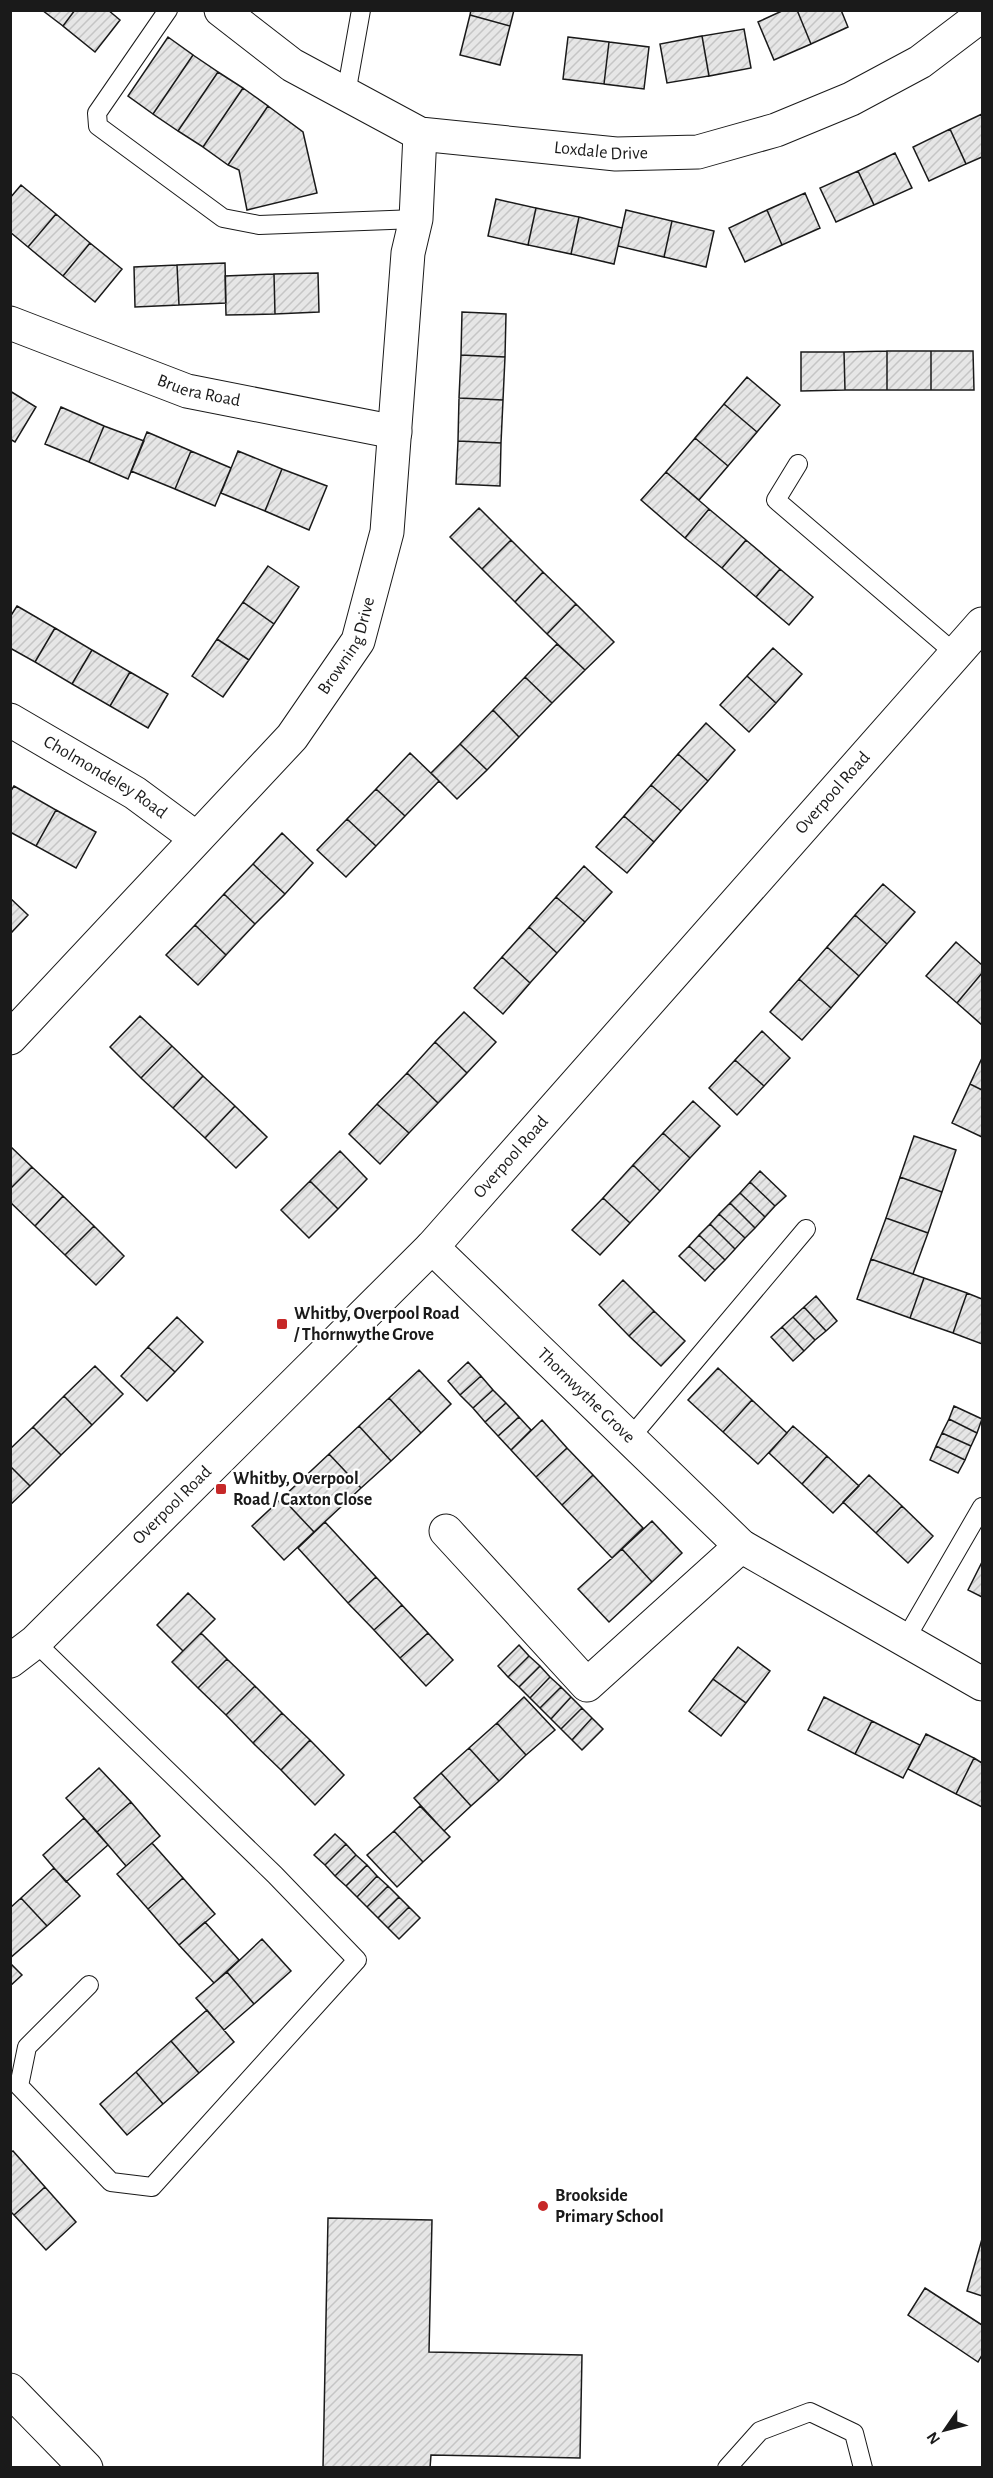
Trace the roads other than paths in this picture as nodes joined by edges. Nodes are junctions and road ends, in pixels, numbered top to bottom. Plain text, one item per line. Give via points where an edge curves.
1 (168, 10) edge
2 (221, 10) edge
3 (361, 10) edge
4 (982, 15) edge
5 (346, 94) junction
6 (420, 134) junction
7 (416, 219) junction
8 (10, 323) edge
9 (395, 432) junction
10 (798, 464) dead end
11 (982, 624) edge
12 (957, 655) junction
13 (10, 720) edge
14 (196, 838) junction
15 (10, 1038) edge
16 (806, 1229) dead end
17 (432, 1247) junction
18 (630, 1438) junction
19 (982, 1507) edge
20 (446, 1531) dead end
21 (741, 1546) junction
22 (905, 1640) junction
23 (23, 1652) edge
24 (982, 1684) edge
25 (89, 1985) dead end
26 (10, 2390) edge
27 (86, 2468) edge
28 (727, 2468) edge
29 (863, 2468) edge

1 - 7 lane via 97,113 98,126 223,218 259,225
2 - 5 street, Loxdale Drive via 292,64
3 - 5 lane
4 - 6 street, Loxdale Drive via 920,62 850,99 776,130 698,152 616,154
5 - 6 street, Loxdale Drive
6 - 7 street, Browning Drive
7 - 9 street, Browning Drive via 408,253
8 - 9 street, Bruera Road via 187,391
9 - 14 street, Browning Drive via 387,532 358,641 292,737
10 - 12 lane via 776,500
11 - 12 street, Overpool Road
12 - 17 street, Overpool Road
13 - 14 street, Cholmondeley Road via 135,793
14 - 15 street, Browning Drive
16 - 18 lane
17 - 18 street, Thornwythe Grove
17 - 23 street, Overpool Road
18 - 21 street, Thornwythe Grove
19 - 22 lane
20 - 21 street via 587,1685
21 - 22 street, Thornwythe Grove
22 - 24 street, Thornwythe Grove
23 - 25 lane via 275,1875 357,1960 152,2187 111,2182 19,2086 27,2047
26 - 27 street
28 - 29 lane via 760,2431 810,2412 854,2433

